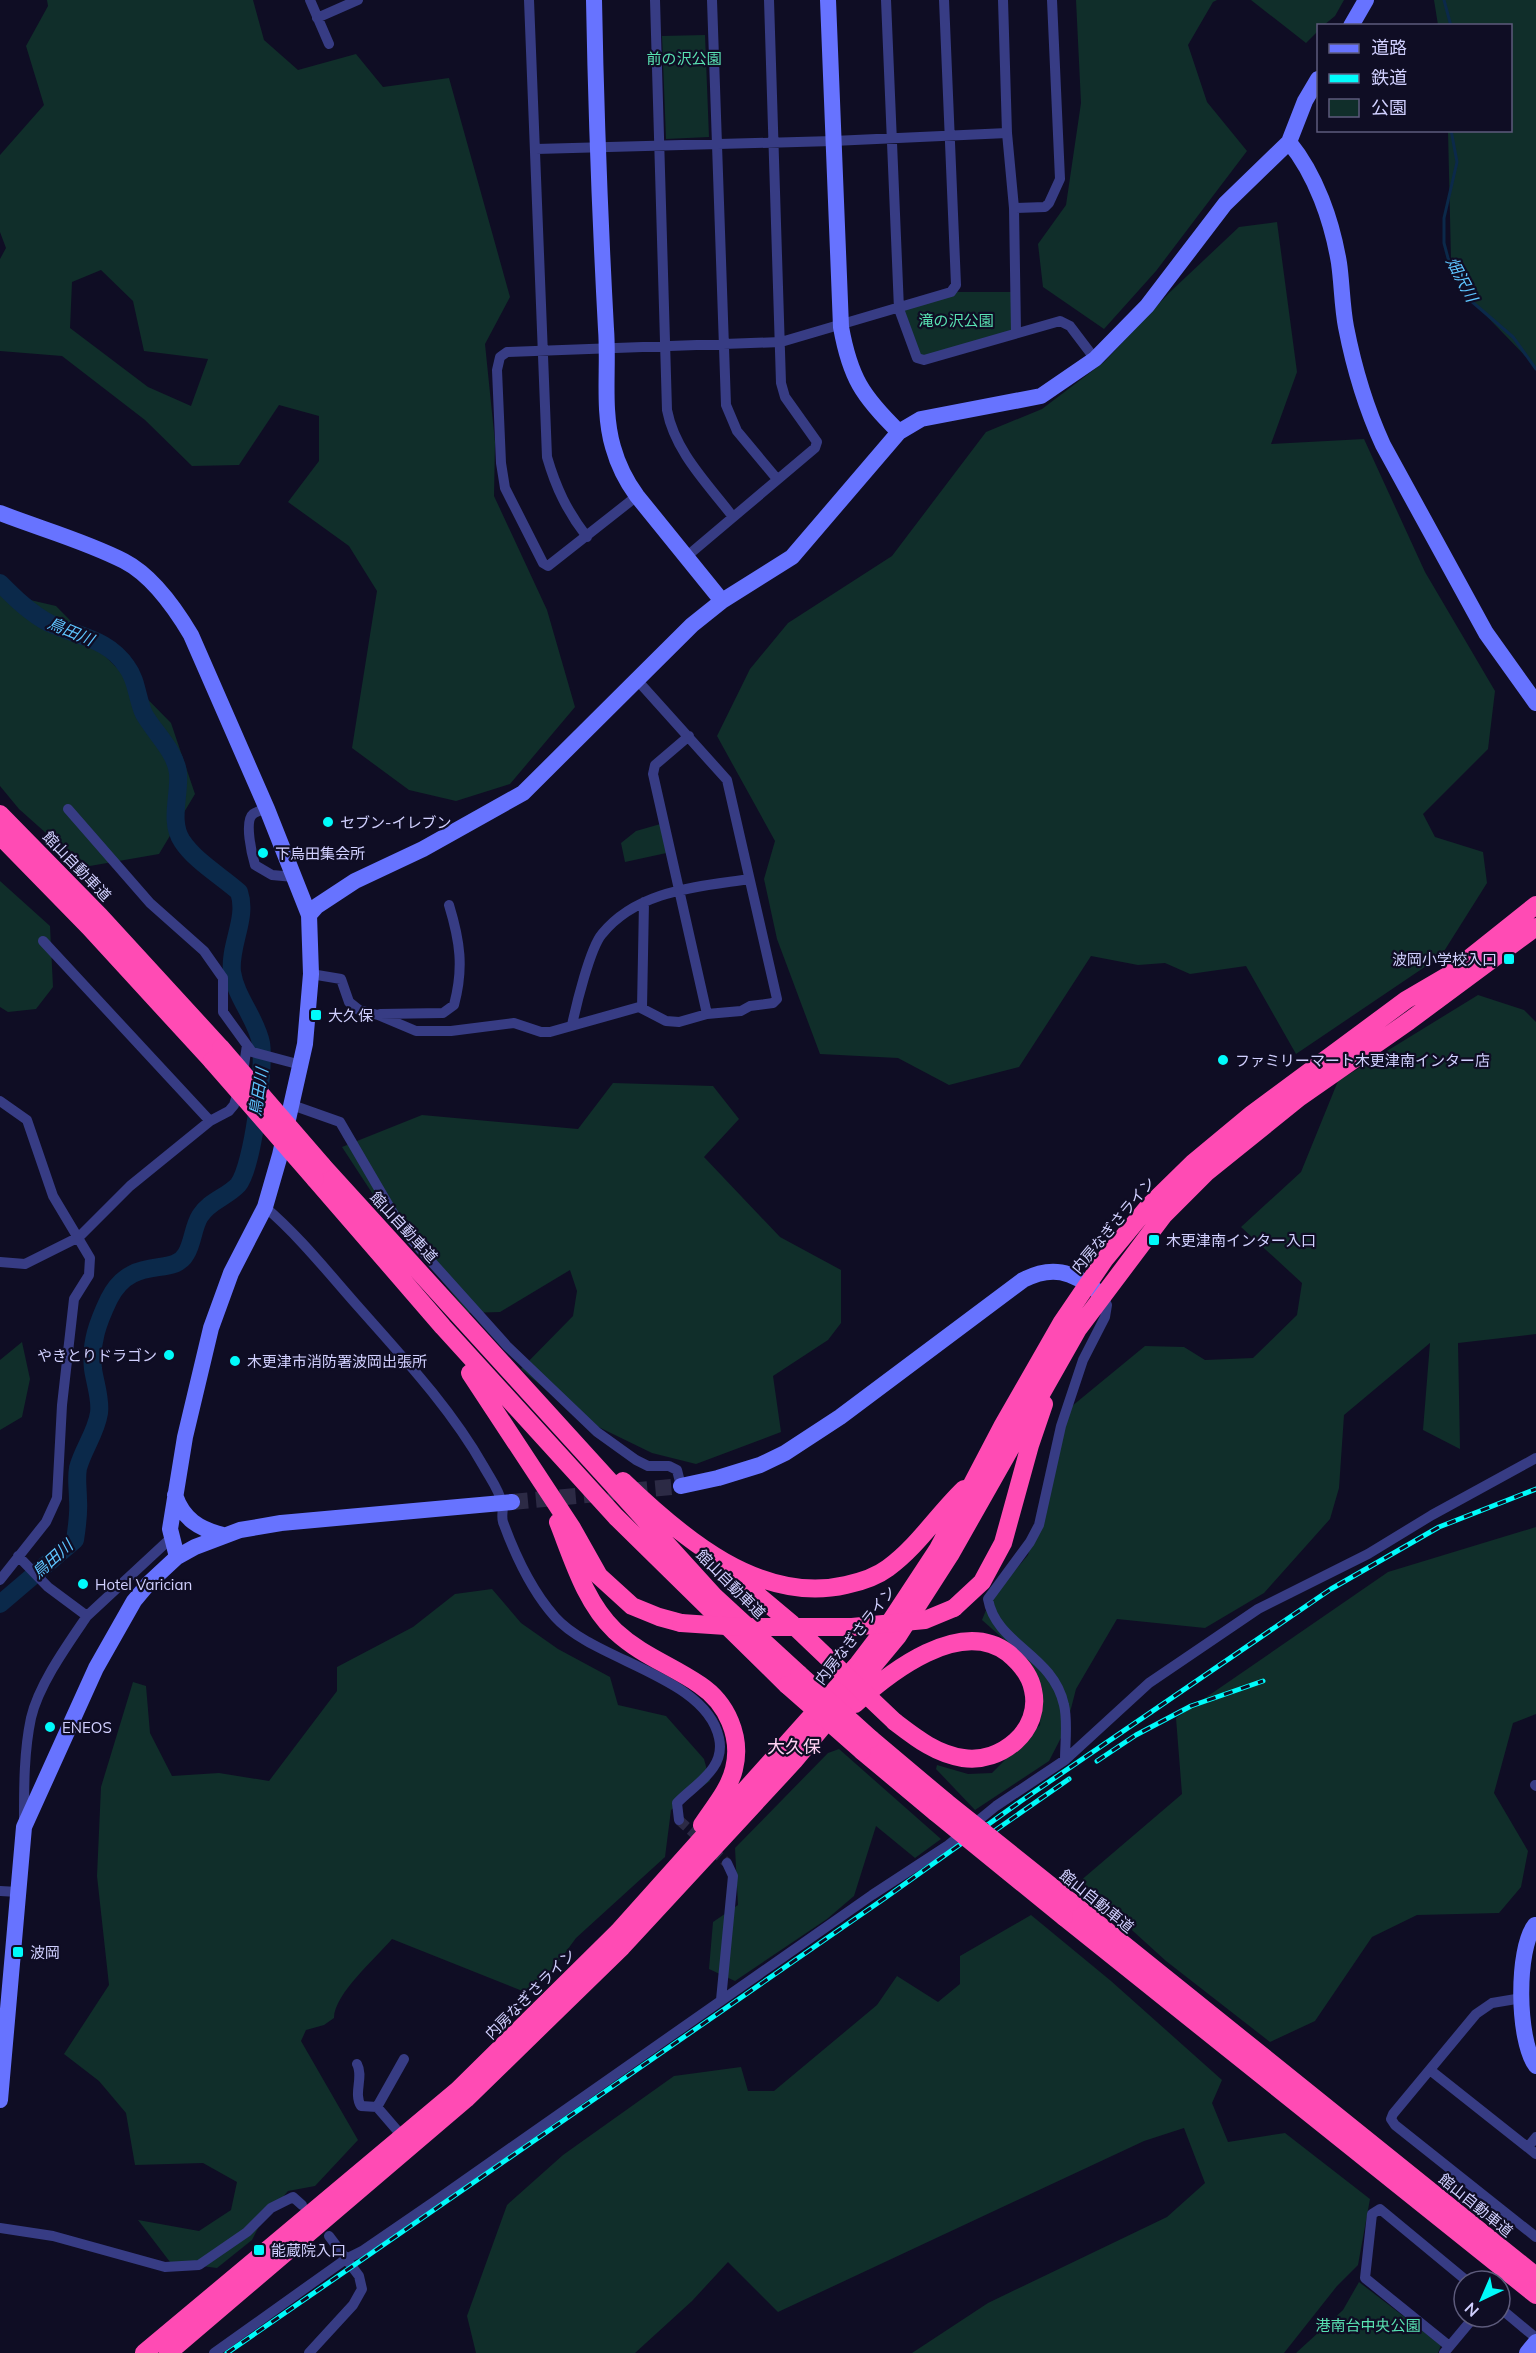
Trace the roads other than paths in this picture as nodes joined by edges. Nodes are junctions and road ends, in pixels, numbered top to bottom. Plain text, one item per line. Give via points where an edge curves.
1 (310, 0) edge
2 (358, 0) edge
3 (529, 0) edge
4 (594, 0) edge
5 (655, 0) edge
6 (712, 0) edge
7 (768, 0) edge
8 (828, 0) edge
9 (886, 0) edge
10 (944, 0) edge
11 (1003, 0) edge
12 (1052, 0) edge
13 (1366, 0) edge
14 (317, 18) junction
15 (1352, 24) edge
16 (329, 45) dead end
17 (1317, 81) edge
18 (1006, 132) junction
19 (950, 133) junction
20 (891, 137) junction
21 (774, 141) junction
22 (833, 141) junction
23 (717, 142) junction
24 (1289, 142) junction
25 (659, 144) junction
26 (596, 148) junction
27 (536, 149) junction
28 (1014, 208) junction
29 (899, 309) junction
30 (841, 327) junction
31 (1016, 332) junction
32 (781, 342) junction
33 (725, 344) junction
34 (667, 346) junction
35 (608, 348) junction
36 (543, 352) junction
37 (1095, 359) junction
38 (899, 432) junction
39 (777, 479) junction
40 (637, 496) junction
41 (0, 513) edge
42 (733, 518) junction
43 (587, 537) junction
44 (686, 557) junction
45 (722, 601) junction
46 (638, 681) junction
47 (1536, 703) edge
48 (689, 736) junction
49 (68, 809) dead end
50 (267, 809) junction
51 (0, 814) edge
52 (0, 836) edge
53 (294, 877) junction
54 (749, 879) junction
55 (680, 890) junction
56 (644, 902) junction
57 (449, 905) dead end
58 (1536, 905) edge
59 (309, 915) junction
60 (1536, 927) edge
61 (43, 941) dead end
62 (311, 974) junction
63 (642, 1008) junction
64 (707, 1014) junction
65 (378, 1015) junction
66 (572, 1025) junction
67 (247, 1045) junction
68 (216, 1055) junction
69 (301, 1065) junction
70 (0, 1101) edge
71 (292, 1105) junction
72 (210, 1120) junction
73 (319, 1172) junction
74 (330, 1197) junction
75 (265, 1207) junction
76 (79, 1238) junction
77 (0, 1262) edge
78 (1087, 1283) junction
79 (1102, 1295) junction
80 (503, 1365) junction
81 (1057, 1365) junction
82 (522, 1451) junction
83 (1536, 1458) edge
84 (978, 1475) junction
85 (681, 1486) joint
86 (175, 1495) junction
87 (507, 1503) junction
88 (679, 1529) junction
89 (223, 1535) junction
90 (171, 1538) junction
91 (177, 1557) junction
92 (20, 1559) junction
93 (0, 1580) edge
94 (87, 1616) junction
95 (793, 1680) junction
96 (1065, 1760) junction
97 (794, 1761) junction
98 (679, 1820) dead end
99 (24, 1827) junction
100 (727, 1863) tunnel mouth
101 (677, 1865) junction
102 (0, 1891) edge
103 (18, 1892) junction
104 (1067, 1910) junction
105 (1535, 1925) edge
106 (1522, 1998) junction
107 (721, 2000) junction
108 (404, 2059) dead end
109 (357, 2064) dead end
110 (1536, 2066) edge
111 (1430, 2070) junction
112 (0, 2100) edge
113 (377, 2107) junction
114 (402, 2136) junction
115 (1536, 2137) edge
116 (1532, 2151) edge
117 (302, 2205) dead end
118 (0, 2228) edge
119 (329, 2236) dead end
120 (1536, 2237) edge
121 (346, 2259) junction
122 (1452, 2269) edge
123 (1536, 2276) edge
124 (1536, 2295) edge
125 (1512, 2319) edge
126 (1464, 2329) edge
127 (1536, 2340) edge
128 (1446, 2350) edge
129 (144, 2353) edge
130 (168, 2353) edge
131 (214, 2353) edge
132 (309, 2353) edge
133 (1527, 2353) edge

1 - 14 street
2 - 14 street
3 - 27 street
4 - 26 street
5 - 25 street
6 - 23 street
7 - 21 street
8 - 22 street
9 - 20 street
10 - 19 street
11 - 18 street
12 - 28 street via 1060,179 1045,207
13 - 15 street
14 - 16 street
17 - 24 street
18 - 19 street
18 - 28 street
19 - 20 street
19 - 29 street via 956,285 951,292
20 - 22 street
20 - 29 street
21 - 22 street
21 - 23 street
21 - 32 street
22 - 30 street
23 - 25 street
23 - 33 street via 719,274
24 - 37 street via 1225,204 1147,306
24 - 47 street via 1305,162 1326,210 1338,261 1346,327 1368,413 1486,633
25 - 26 street
25 - 34 street
26 - 27 street
26 - 35 street
27 - 36 street
28 - 31 street
29 - 30 street
29 - 31 street via 917,358 924,360
30 - 32 street
30 - 38 street via 847,359 859,387
31 - 37 street via 1060,321 1070,326
32 - 33 street
32 - 39 street via 785,397 817,442 815,448
33 - 34 street
33 - 39 street via 726,405 737,431
34 - 35 street
34 - 42 street via 667,410 671,431
35 - 36 street
35 - 40 street via 613,447 624,478
36 - 43 street via 547,457 568,513
36 - 43 street via 507,352 500,357 497,381 505,488 538,553 549,566
37 - 38 street via 1041,396 921,419
38 - 45 street via 792,557
39 - 42 street
40 - 43 street
40 - 44 street
41 - 50 street via 126,562 176,609
42 - 44 street
44 - 45 street
45 - 46 street via 692,625
46 - 48 street
46 - 59 street via 522,794 423,849 355,881
48 - 54 street via 727,780
48 - 55 street via 656,765 653,774
49 - 67 street via 150,903 204,951 223,978 223,1012
50 - 53 street
50 - 53 street via 250,819 250,848 255,865 272,875
51 - 68 highway, 館山自動車道 via 100,916
52 - 68 highway, 館山自動車道
53 - 59 street
54 - 55 street
54 - 64 street via 777,999 732,1014
55 - 56 street
55 - 64 street
56 - 63 street
56 - 66 street via 627,910 600,935
57 - 65 street via 461,954 454,1005 443,1013
58 - 78 highway, 内房なぎさライン via 1448,976 1406,1000 1234,1128 1148,1207
59 - 62 street
60 - 79 highway, 内房なぎさライン via 1300,1096 1235,1148 1163,1216
61 - 72 street
62 - 65 street via 341,979 349,1002 359,1010
62 - 69 street
63 - 64 street via 666,1021 678,1022
63 - 66 street
65 - 66 street via 416,1031 514,1023 550,1032
67 - 69 street via 252,1052
67 - 72 street via 234,1105
68 - 73 highway, 館山自動車道, bridge
69 - 71 street
70 - 76 street via 27,1120 53,1196
71 - 75 street
71 - 85 street via 340,1122 403,1230 507,1346 597,1432 648,1466 677,1470
72 - 76 street via 130,1186
73 - 74 highway, 館山自動車道
73 - 80 highway, 館山自動車道 via 458,1313
74 - 82 highway via 439,1331
74 - 95 highway, 館山自動車道 via 616,1517
75 - 86 street via 231,1273 211,1328
75 - 87 street via 361,1310 459,1427
76 - 77 street via 25,1264
76 - 92 street via 90,1258 89,1275 74,1299 57,1498 46,1522
78 - 79 street
78 - 84 highway, 内房なぎさライン via 1030,1377
78 - 85 street via 1054,1270 1023,1280 840,1417 785,1453 728,1475
79 - 81 highway, 内房なぎさライン
79 - 96 street via 1107,1305 1105,1317 1083,1360 1061,1426 1039,1526 988,1599 996,1623 1049,1671 1064,1705
80 - 88 highway via 638,1495
80 - 95 highway, 館山自動車道
81 - 82 highway, bridge via 1003,1543 981,1582 954,1608 925,1620 852,1627 741,1627 681,1623 632,1606 598,1576
81 - 97 highway, 内房なぎさライン via 920,1603 898,1636
82 - 101 highway via 595,1606 641,1653 701,1686 720,1703 731,1721 736,1743 734,1769
83 - 96 street via 1368,1554 1258,1609 1149,1683
84 - 88 highway via 909,1551 886,1570 840,1587 813,1591 755,1579
84 - 101 highway, 内房なぎさライン via 916,1585 858,1664
86 - 89 street via 188,1519
86 - 90 street
87 - 89 street via 281,1523
87 - 98 street via 502,1518 517,1557 554,1616 571,1632 687,1694 708,1714 719,1738 718,1760 677,1803
88 - 97 highway, bridge via 792,1624 835,1665 895,1722 942,1753 981,1758 1007,1749 1022,1736 1034,1709 1034,1690 1026,1671 998,1645 967,1642 944,1647 900,1667
89 - 91 street
90 - 91 street
90 - 94 street
91 - 99 street via 159,1571 134,1601 101,1659
92 - 93 street
92 - 94 street via 48,1587
94 - 99 street via 56,1662 31,1716 23,1778
95 - 104 highway, 館山自動車道, bridge
96 - 107 street via 996,1806 947,1846
97 - 130 highway, 内房なぎさライン via 622,1947 466,2099
99 - 103 street
100 - 107 street via 733,1876
101 - 114 highway, 内房なぎさライン via 555,1995 458,2090
102 - 103 street
103 - 112 street
104 - 123 highway, 館山自動車道
104 - 124 highway, 館山自動車道
105 - 106 street via 1525,1944
106 - 110 street via 1526,2044
106 - 111 street via 1483,2007
107 - 121 street
108 - 113 street
109 - 113 street via 357,2099 361,2106
111 - 116 street
111 - 120 street via 1391,2119
113 - 114 street
114 - 129 highway, 内房なぎさライン
115 - 116 street
117 - 118 street via 293,2197 271,2208 247,2232 200,2265 165,2267 53,2236
119 - 121 street
121 - 131 street
121 - 132 street via 359,2276 362,2289 353,2305
122 - 128 street via 1380,2209 1372,2214 1365,2278
125 - 127 street
126 - 128 street
127 - 133 street

